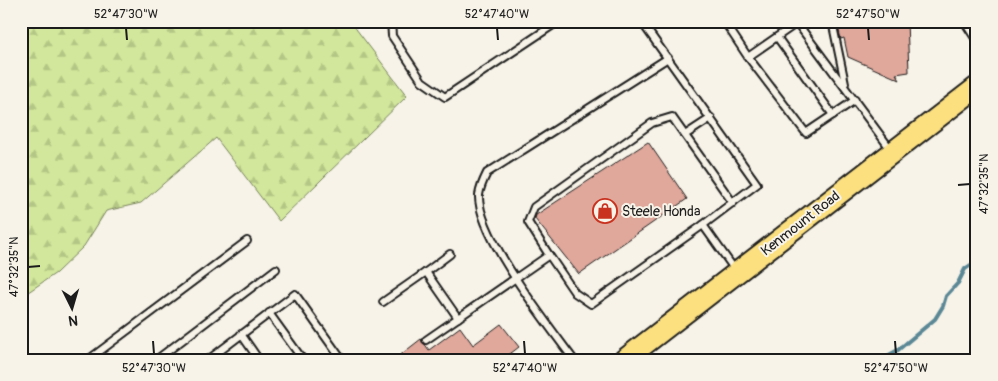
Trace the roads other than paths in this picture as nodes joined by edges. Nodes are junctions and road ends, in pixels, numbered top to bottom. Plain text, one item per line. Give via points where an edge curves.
1 (391, 21) edge
2 (560, 21) edge
3 (641, 21) edge
4 (724, 21) edge
5 (741, 21) edge
6 (832, 21) edge
7 (964, 21) edge
8 (799, 22) edge
9 (730, 29) junction
10 (776, 37) junction
11 (977, 41) edge
12 (748, 57) junction
13 (668, 58) junction
14 (845, 87) junction
15 (977, 87) edge
16 (855, 100) junction
17 (833, 116) junction
18 (710, 118) junction
19 (685, 135) junction
20 (893, 152) junction
21 (733, 204) junction
22 (703, 225) junction
23 (247, 241) dead end
24 (450, 254) dead end
25 (549, 255) junction
26 (276, 269) dead end
27 (426, 272) junction
28 (737, 272) junction
29 (516, 278) junction
30 (383, 302) dead end
31 (270, 313) junction
32 (458, 318) junction
33 (241, 334) junction
34 (426, 340) dead end
35 (88, 360) edge
36 (156, 360) edge
37 (208, 360) edge
38 (259, 360) edge
39 (303, 360) edge
40 (342, 360) edge
41 (574, 360) edge
42 (624, 360) edge

1 - 2 lane via 392,36 422,81 445,97
3 - 13 lane
4 - 9 lane
5 - 9 lane
6 - 14 lane
7 - 11 lane
8 - 10 lane
8 - 14 lane
9 - 12 lane
10 - 12 lane
10 - 17 lane
12 - 17 lane via 806,133
13 - 18 lane
13 - 29 lane via 487,173 479,194 483,218
14 - 16 lane
15 - 20 main road, Kenmount Road
16 - 17 lane
16 - 20 lane
18 - 19 lane
18 - 21 lane via 757,184
19 - 21 lane
19 - 25 lane via 672,117 652,123 534,207 528,222
20 - 28 main road, Kenmount Road
21 - 22 lane
22 - 25 lane via 591,304 575,293
22 - 28 lane
23 - 35 lane
24 - 27 lane
25 - 29 lane
26 - 36 lane
27 - 30 lane
27 - 32 lane
28 - 42 main road, Kenmount Road
29 - 32 lane
29 - 41 lane
31 - 33 lane
31 - 39 lane
31 - 40 lane via 295,294
32 - 34 lane
33 - 37 lane
33 - 38 lane

